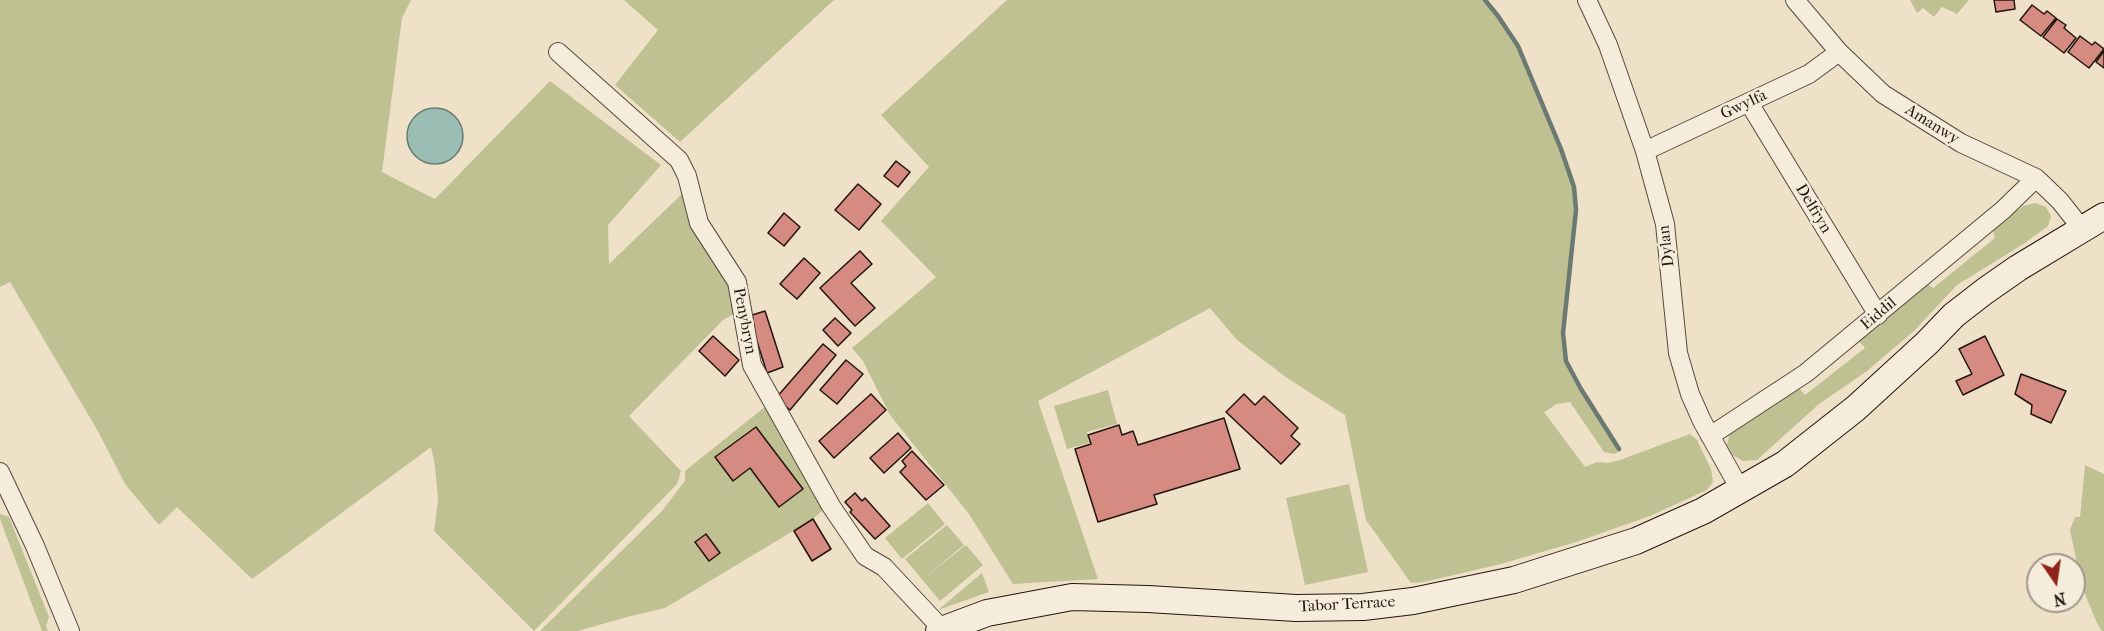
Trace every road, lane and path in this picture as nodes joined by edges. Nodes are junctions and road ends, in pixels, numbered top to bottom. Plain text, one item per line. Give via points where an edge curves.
1 (1587, 0) edge
2 (1796, 0) edge
3 (558, 52) dead end
4 (1839, 52) junction
5 (1749, 103) junction
6 (1645, 151) junction
7 (2036, 177) junction
8 (2104, 216) edge
9 (2082, 229) junction
10 (1878, 315) junction
11 (1710, 436) junction
12 (0, 472) edge
13 (1741, 491) junction
14 (7, 500) edge
15 (941, 630) edge
16 (70, 631) edge

1 - 6 street, Dylan via 1608,45
2 - 4 street, Amanwy
3 - 15 street, Penybryn via 679,160 699,223 737,282 752,365 762,383 831,506 865,556 884,567
4 - 5 street, Gwylfa via 1809,74
4 - 7 street, Amanwy via 1882,94 1961,143
5 - 6 street, Gwylfa
5 - 10 street, Delfryn
6 - 11 street, Dylan via 1665,224 1678,353 1690,394
7 - 9 street, Amanwy
7 - 10 street, Eiddil via 2003,210
8 - 9 main road, Tabor Terrace
9 - 13 main road, Tabor Terrace via 1985,291 1954,315 1856,408 1785,464
10 - 11 street, Eiddil via 1806,373
11 - 13 street, Dylan
12 - 14 street
13 - 15 main road, Tabor Terrace via 1636,541 1515,579 1413,601 1364,607 1296,608 1072,597 987,613
14 - 16 street

